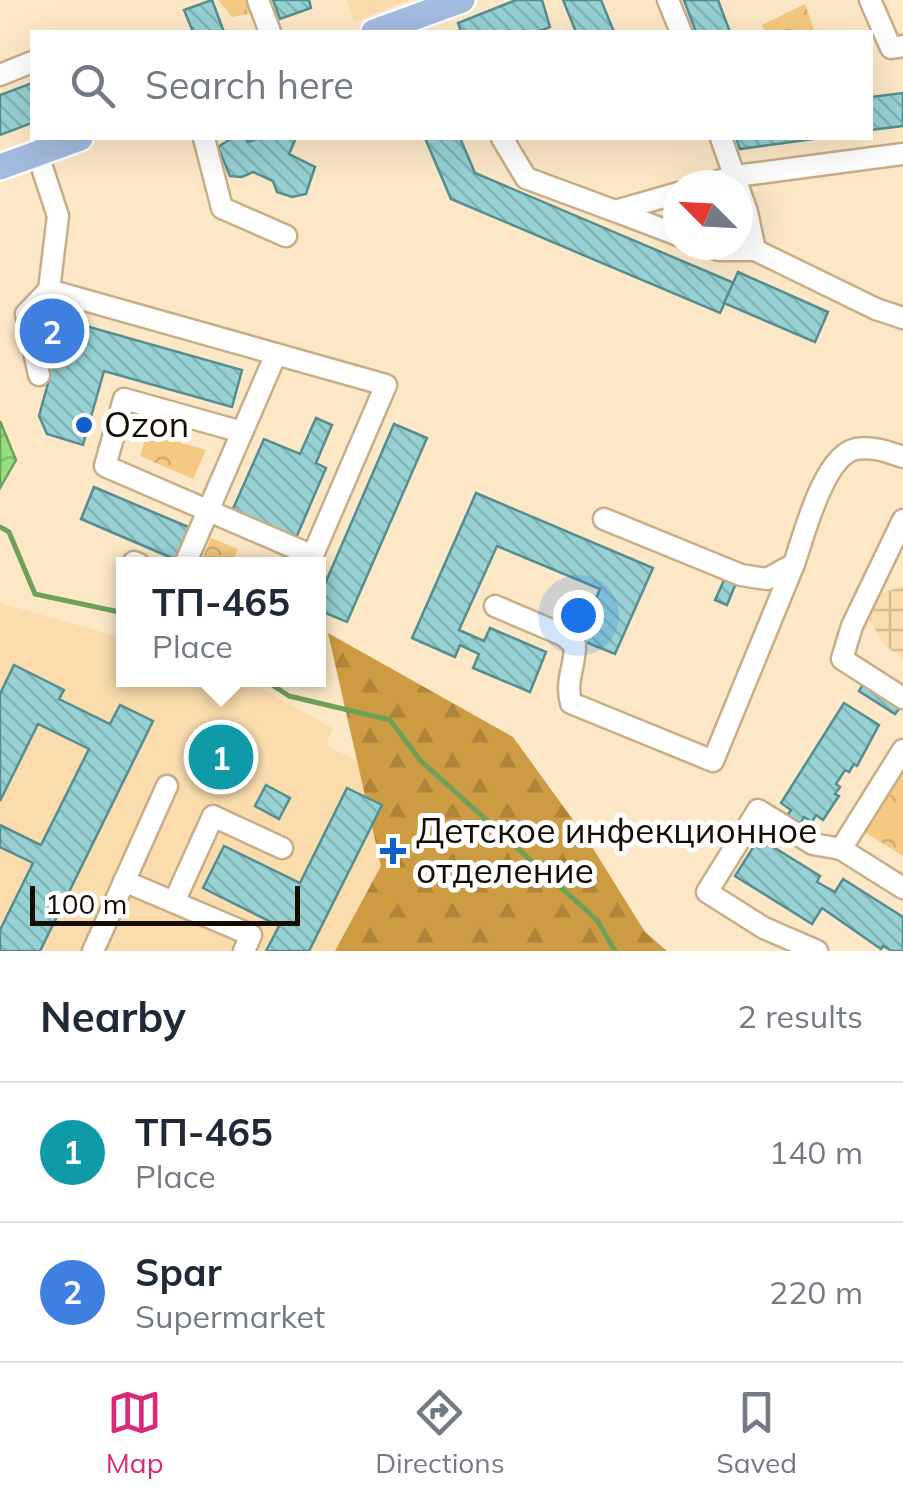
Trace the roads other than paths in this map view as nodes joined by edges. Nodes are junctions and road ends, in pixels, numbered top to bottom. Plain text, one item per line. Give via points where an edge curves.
1 (258, 0) edge
2 (462, 0) edge
3 (668, 0) edge
4 (870, 0) edge
5 (269, 30) edge
6 (380, 30) edge
7 (680, 30) edge
8 (903, 46) edge
9 (30, 63) edge
10 (0, 75) edge
11 (74, 140) edge
12 (205, 140) edge
13 (503, 140) edge
14 (722, 140) edge
15 (37, 152) junction
16 (903, 154) edge
17 (0, 167) edge
18 (734, 170) edge
19 (753, 174) edge
20 (663, 197) edge
21 (615, 211) junction
22 (663, 229) edge
23 (286, 236) dead end
24 (753, 240) edge
25 (755, 250) joint
26 (48, 290) junction
27 (903, 318) edge
28 (276, 354) junction
29 (39, 375) dead end
30 (242, 432) junction
31 (903, 457) edge
32 (208, 510) junction
33 (604, 519) dead end
34 (903, 520) edge
35 (188, 557) edge
36 (305, 557) edge
37 (312, 557) edge
38 (794, 564) junction
39 (495, 606) dead end
40 (850, 664) junction
41 (862, 686) dead end
42 (903, 698) edge
43 (903, 750) edge
44 (167, 786) dead end
45 (282, 848) dead end
46 (841, 849) junction
47 (124, 881) junction
48 (903, 888) edge
49 (174, 902) junction
50 (93, 951) edge
51 (244, 951) edge
52 (816, 951) edge

1 - 5 street
2 - 6 main road
3 - 7 street
4 - 8 street via 890,48
9 - 10 street
11 - 15 main road
12 - 23 street via 222,208
13 - 21 street via 526,178
14 - 18 street
15 - 17 main road
15 - 26 street via 58,216
16 - 19 street
20 - 21 street
21 - 22 street
24 - 25 street
25 - 27 street
26 - 28 street
26 - 29 street via 26,314
28 - 30 street
28 - 37 street via 386,385
30 - 32 street
30 - 32 street via 124,399 105,466
31 - 38 street via 873,448 840,457
32 - 35 street
32 - 36 street
33 - 38 street via 741,575 766,579
34 - 40 street via 852,626 842,660
38 - 39 street via 713,760 570,703 566,685 575,645
40 - 41 street via 844,675
40 - 42 street
43 - 46 street
44 - 47 street
45 - 49 street via 213,816
46 - 48 street
46 - 52 street via 813,844 758,810 707,892
47 - 49 street
47 - 50 street
49 - 51 street via 251,935

